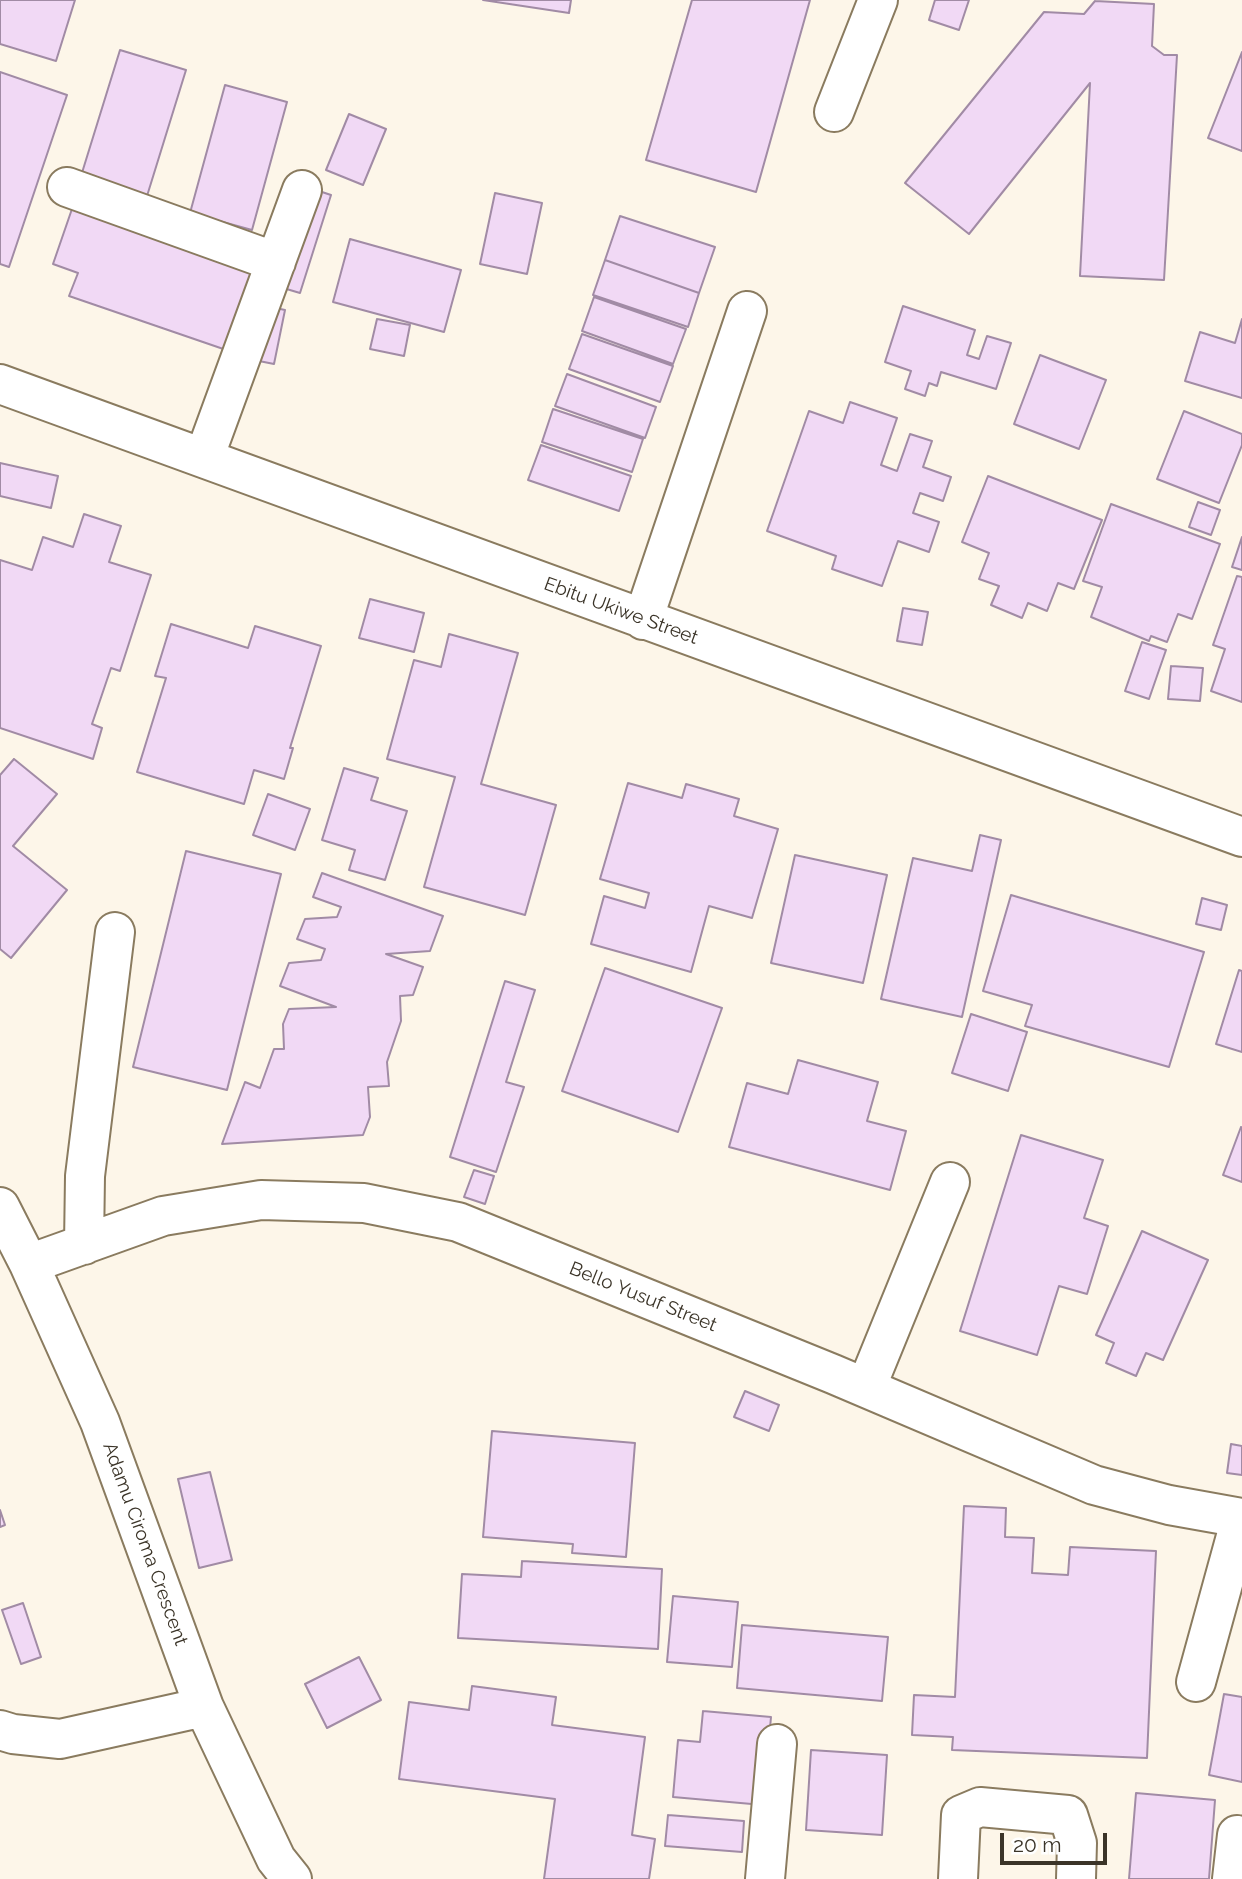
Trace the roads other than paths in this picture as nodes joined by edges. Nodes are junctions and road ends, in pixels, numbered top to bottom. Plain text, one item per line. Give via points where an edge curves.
1 (878, 0) edge
2 (835, 112) dead end
3 (67, 187) dead end
4 (302, 190) dead end
5 (276, 262) junction
6 (747, 311) dead end
7 (0, 384) edge
8 (204, 458) junction
9 (643, 620) junction
10 (1242, 837) edge
11 (115, 932) dead end
12 (950, 1182) dead end
13 (0, 1207) edge
14 (84, 1245) junction
15 (29, 1264) junction
16 (866, 1388) junction
17 (1241, 1518) edge
18 (1196, 1682) dead end
19 (204, 1707) junction
20 (0, 1730) edge
21 (777, 1744) dead end
22 (1237, 1835) dead end
23 (292, 1879) edge
24 (765, 1879) edge
25 (958, 1879) edge
26 (1076, 1879) edge
27 (1232, 1879) edge

1 - 2 street
3 - 5 street
4 - 5 street
5 - 8 street
6 - 9 street
7 - 8 street, Ebitu Ukiwe Street
8 - 9 street, Ebitu Ukiwe Street
9 - 10 street, Ebitu Ukiwe Street
11 - 14 street via 85,1176
12 - 16 street
13 - 15 street, Adamu Ciroma Crescent
14 - 15 street, Bello Yusuf Street
14 - 16 street, Bello Yusuf Street via 163,1216 261,1200 364,1203 458,1222
15 - 19 street, Adamu Ciroma Crescent via 100,1422
16 - 17 street, Bello Yusuf Street via 1094,1485
17 - 18 street
19 - 20 street via 60,1739
19 - 23 street, Adamu Ciroma Crescent via 276,1859
21 - 24 street
22 - 27 street
25 - 26 street via 961,1815 980,1807 1068,1815 1077,1843

